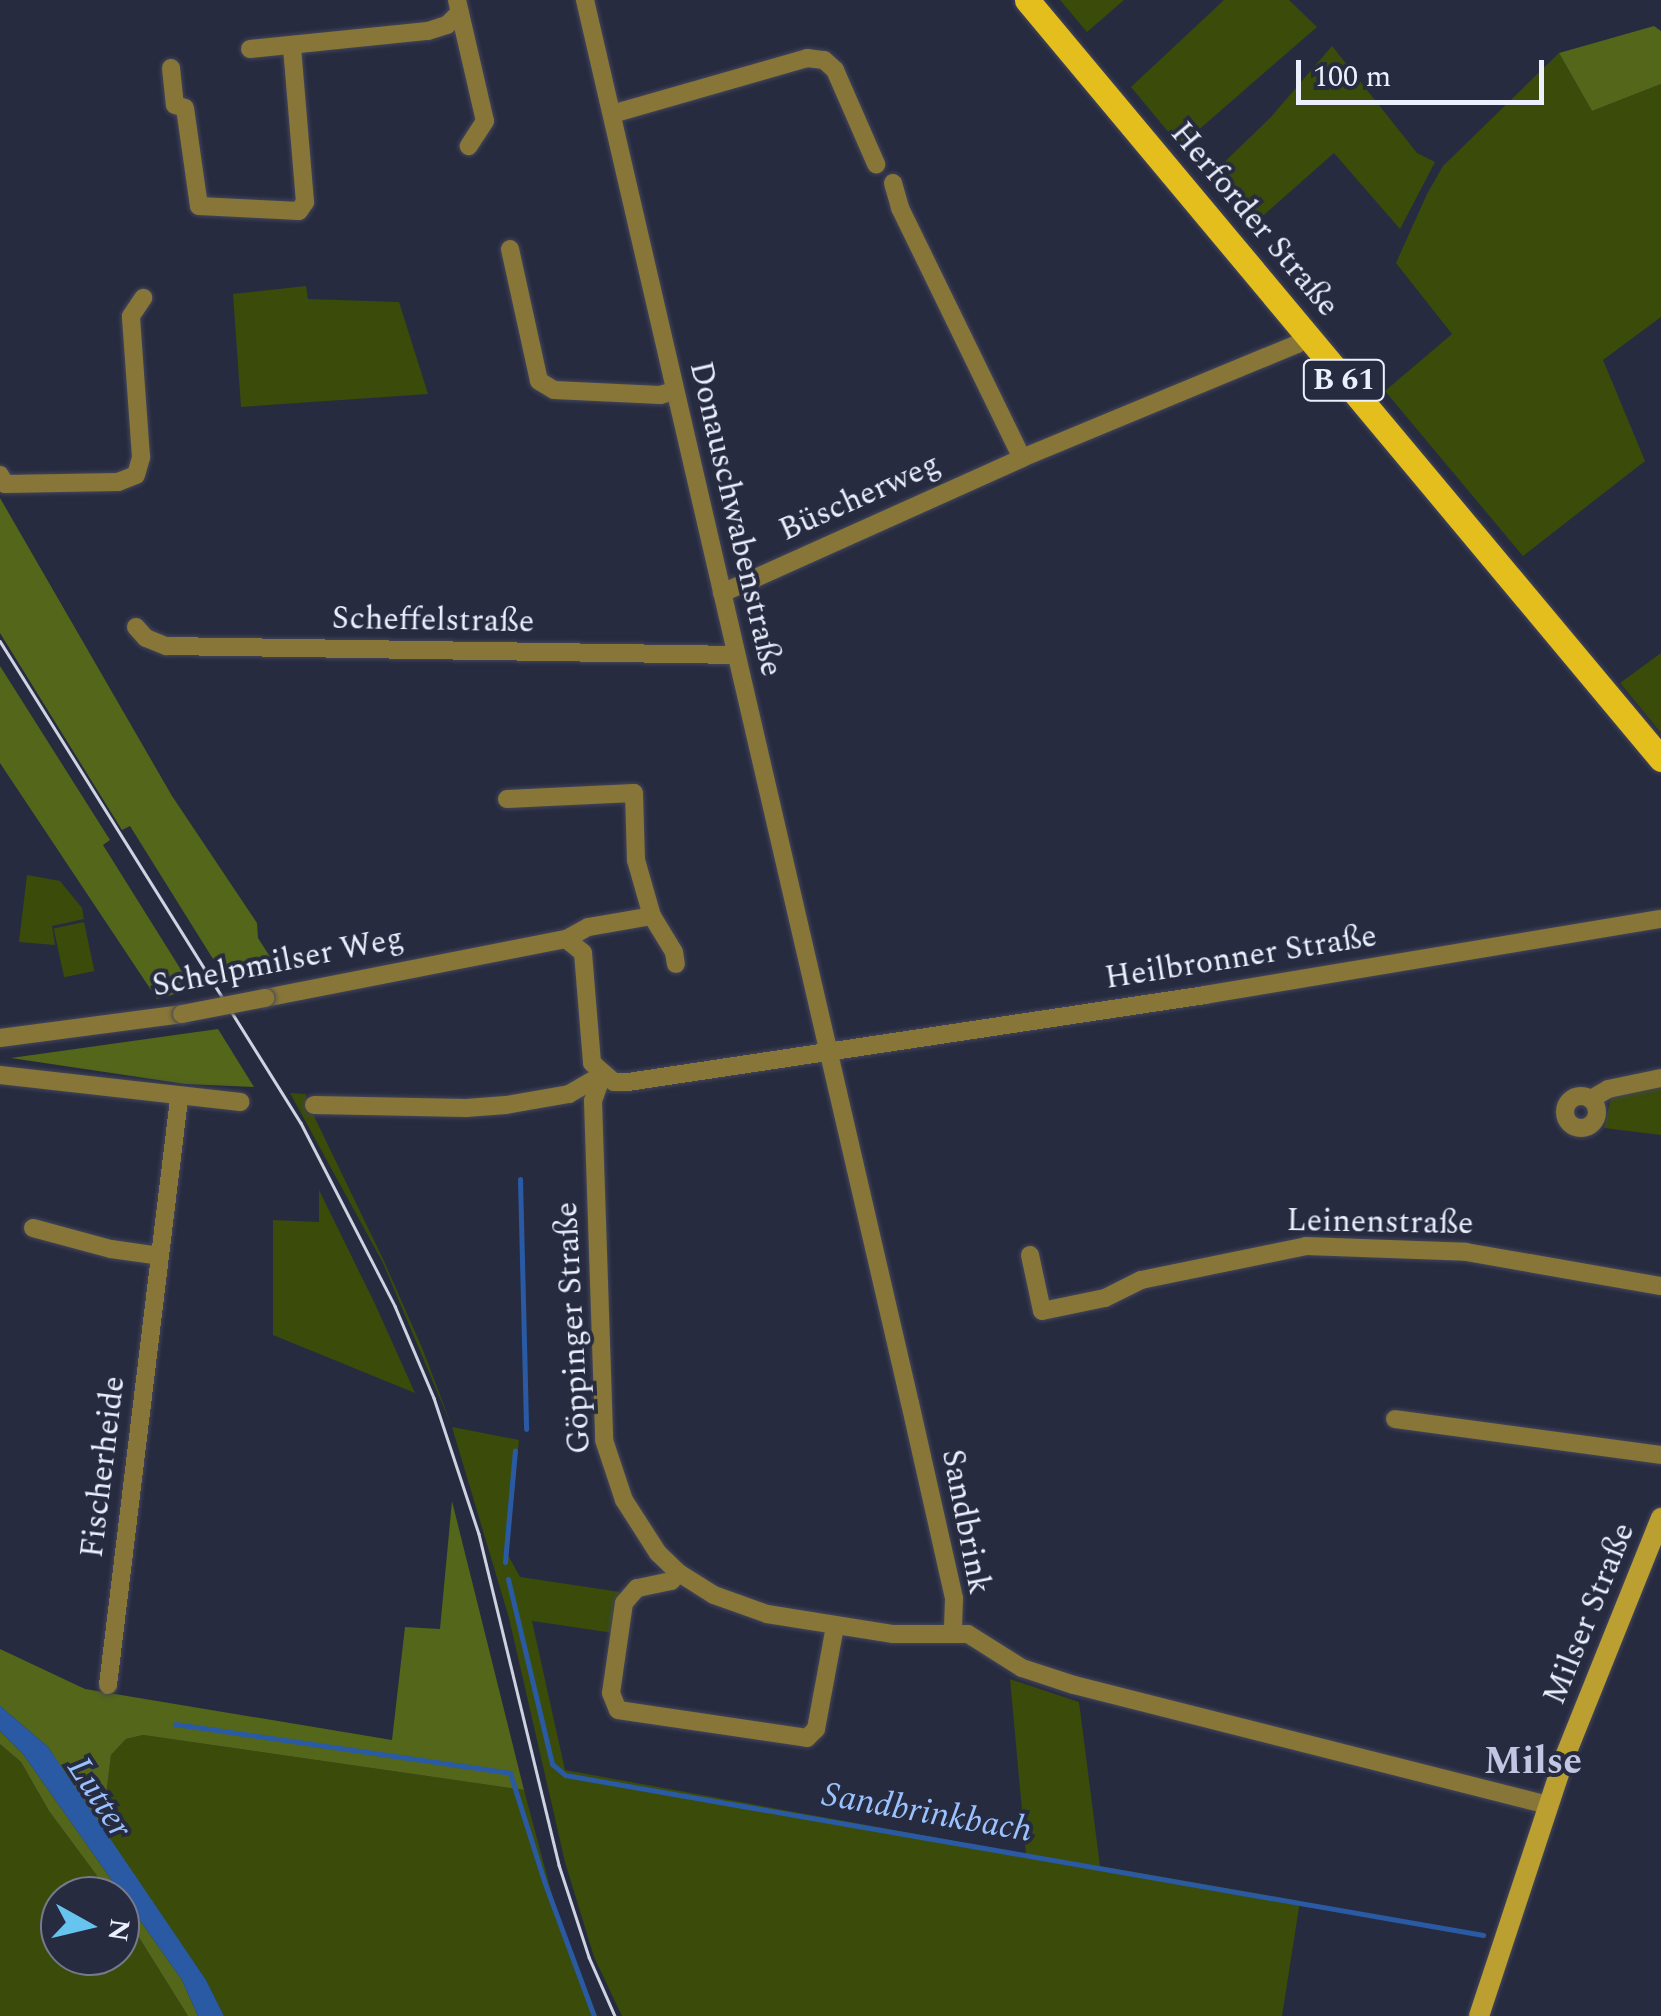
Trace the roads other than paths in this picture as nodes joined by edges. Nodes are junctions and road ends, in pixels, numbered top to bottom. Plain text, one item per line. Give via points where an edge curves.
1 (585, 0) edge
2 (1027, 0) edge
3 (458, 6) edge
4 (292, 46) junction
5 (250, 49) dead end
6 (171, 68) dead end
7 (612, 114) junction
8 (469, 146) dead end
9 (876, 164) dead end
10 (894, 184) dead end
11 (510, 248) dead end
12 (144, 298) dead end
13 (1307, 335) junction
14 (674, 392) junction
15 (1022, 458) junction
16 (3, 480) edge
17 (722, 594) junction
18 (136, 627) dead end
19 (736, 654) junction
20 (1661, 759) edge
21 (507, 799) dead end
22 (652, 916) junction
23 (1661, 919) edge
24 (566, 938) junction
25 (676, 964) dead end
26 (0, 1038) edge
27 (829, 1052) junction
28 (0, 1075) edge
29 (602, 1075) junction
30 (1661, 1078) edge
31 (1590, 1098) dead end
32 (179, 1099) junction
33 (240, 1102) dead end
34 (314, 1105) dead end
35 (33, 1228) dead end
36 (1030, 1255) dead end
37 (160, 1256) junction
38 (1661, 1286) edge
39 (1395, 1419) dead end
40 (1661, 1455) edge
41 (1661, 1518) edge
42 (679, 1573) junction
43 (835, 1626) junction
44 (952, 1632) junction
45 (108, 1685) dead end
46 (1547, 1805) junction
47 (1480, 2016) edge

1 - 7 street, Donauschwabenstraße
2 - 13 main road, Herforder Straße / B 61
3 - 4 street via 447,25 428,31
3 - 8 street via 485,120
4 - 5 street
4 - 6 street via 304,202 299,211 199,206 185,108 175,104
7 - 9 street via 807,58 824,60 835,70
7 - 14 street, Donauschwabenstraße
10 - 15 street
11 - 14 street via 539,380 554,390
12 - 16 street via 131,316 141,457 136,475 118,482
13 - 15 street, Büscherweg
13 - 20 main road, Herforder Straße / B 61
14 - 17 street, Donauschwabenstraße
15 - 17 street, Büscherweg
17 - 19 street, Donauschwabenstraße
18 - 19 street, Scheffelstraße via 166,646
19 - 27 street, Donauschwabenstraße
21 - 22 street via 634,793 636,860
22 - 24 street, Schelpmilser Weg via 588,927
22 - 25 street
23 - 27 street, Heilbronner Straße
24 - 26 street, Schelpmilser Weg, bridge via 182,1014
24 - 29 street via 583,953 589,1047
27 - 29 street, Heilbronner Straße via 628,1082
27 - 44 street, Sandbrink via 954,1600
28 - 32 street
29 - 34 street via 569,1094 506,1105
29 - 42 street, Göppinger Straße via 593,1101 604,1440 624,1500
30 - 31 street
32 - 33 street
32 - 37 street, Fischerheide
35 - 37 street
36 - 38 street, Leinenstraße via 1042,1311 1105,1298 1141,1280 1306,1246 1466,1252
37 - 45 street, Fischerheide
39 - 40 street
41 - 46 main road, Milser Straße
42 - 43 street, Göppinger Straße via 742,1607
42 - 43 street via 637,1588 624,1604 611,1693 618,1710 807,1738 816,1729
43 - 44 street, Göppinger Straße via 893,1634
44 - 46 street, Sandbrink via 1060,1681
46 - 47 main road, Milser Straße

